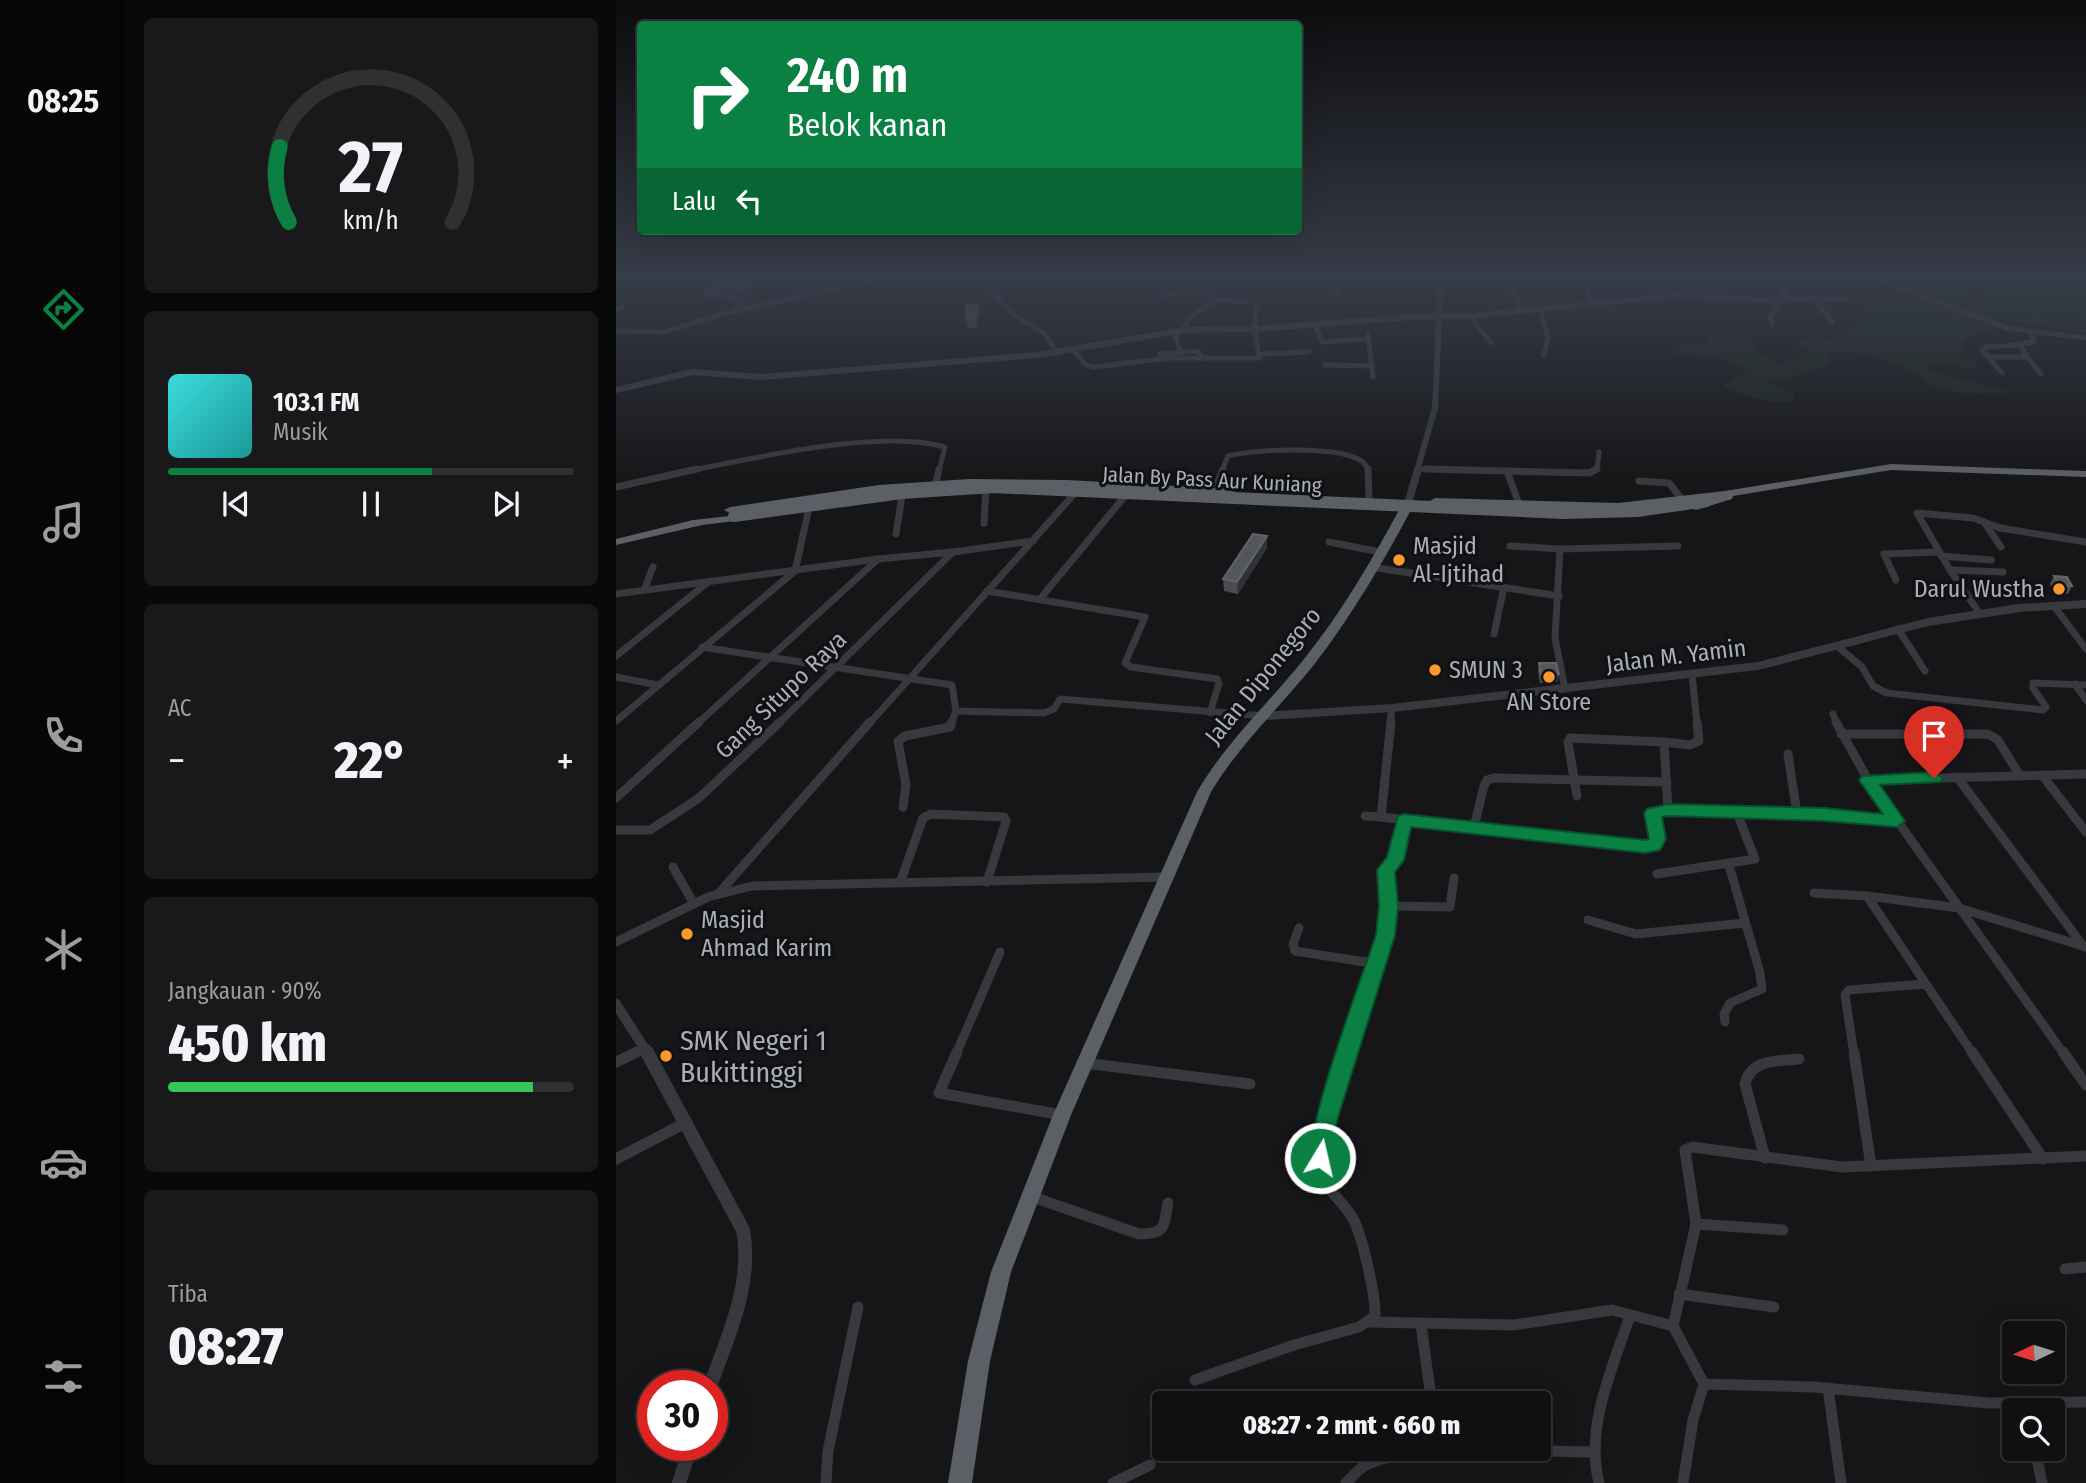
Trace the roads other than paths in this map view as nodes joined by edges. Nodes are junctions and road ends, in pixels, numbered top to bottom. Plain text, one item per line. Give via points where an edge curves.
1 (1052, 345) edge
2 (1098, 345) edge
3 (1178, 345) edge
4 (1259, 345) edge
5 (1369, 345) edge
6 (1439, 345) edge
7 (1546, 345) edge
8 (2018, 345) edge
9 (2020, 345) edge
10 (1073, 350) junction
11 (1180, 350) junction
12 (1309, 352) dead end
13 (1057, 353) junction
14 (1261, 354) junction
15 (1544, 355) dead end
16 (1989, 357) junction
17 (2027, 357) junction
18 (1203, 358) junction
19 (1163, 359) junction
20 (1325, 365) dead end
21 (1372, 366) junction
22 (2002, 373) dead end
23 (2041, 374) dead end
24 (1373, 377) dead end
25 (616, 390) edge
26 (1599, 452) dead end
27 (1417, 469) junction
28 (1507, 471) junction
29 (2086, 474) edge
30 (2068, 476) junction
31 (2086, 480) edge
32 (1639, 481) dead end
33 (936, 483) junction
34 (616, 486) edge
35 (986, 490) junction
36 (1214, 491) junction
37 (1075, 493) junction
38 (902, 496) junction
39 (1125, 496) junction
40 (1727, 496) junction
41 (1369, 498) junction
42 (1681, 498) junction
43 (1297, 499) junction
44 (1519, 504) junction
45 (1407, 505) junction
46 (808, 508) junction
47 (693, 522) junction
48 (1984, 522) junction
49 (984, 523) dead end
50 (896, 534) dead end
51 (616, 540) edge
52 (1033, 541) junction
53 (1329, 542) dead end
54 (2086, 542) edge
55 (1510, 546) dead end
56 (1678, 546) dead end
57 (2001, 547) dead end
58 (1560, 549) junction
59 (953, 552) junction
60 (1380, 552) junction
61 (1940, 554) junction
62 (878, 559) junction
63 (1991, 560) dead end
64 (653, 566) dead end
65 (1371, 567) junction
66 (1950, 570) junction
67 (795, 571) junction
68 (2003, 572) dead end
69 (1896, 580) dead end
70 (707, 583) junction
71 (1504, 587) junction
72 (644, 590) junction
73 (987, 591) junction
74 (616, 594) edge
75 (1559, 596) junction
76 (1040, 599) junction
77 (2086, 604) edge
78 (2054, 606) junction
79 (1980, 614) junction
80 (1898, 629) junction
81 (1494, 634) dead end
82 (1837, 646) junction
83 (702, 647) junction
84 (2086, 649) edge
85 (616, 656) edge
86 (771, 657) junction
87 (840, 666) junction
88 (1924, 671) dead end
89 (1692, 674) junction
90 (616, 677) edge
91 (909, 677) junction
92 (2075, 684) junction
93 (658, 685) junction
94 (2086, 685) edge
95 (1565, 689) junction
96 (2086, 700) edge
97 (1392, 708) junction
98 (957, 711) junction
99 (1210, 713) junction
100 (1833, 714) dead end
101 (1264, 716) junction
102 (616, 721) edge
103 (1841, 734) junction
104 (1664, 742) junction
105 (1788, 754) dead end
106 (2086, 774) edge
107 (2042, 775) junction
108 (2020, 776) junction
109 (1957, 777) junction
110 (1574, 778) junction
111 (1868, 780) junction
112 (1667, 782) junction
113 (1577, 796) dead end
114 (616, 798) edge
115 (903, 807) dead end
116 (1668, 810) junction
117 (1737, 813) junction
118 (1797, 814) junction
119 (1365, 816) dead end
120 (1381, 817) junction
121 (1404, 820) junction
122 (1897, 821) junction
123 (1474, 827) junction
124 (616, 830) edge
125 (2086, 832) edge
126 (1729, 865) junction
127 (673, 867) dead end
128 (1657, 874) dead end
129 (1166, 877) junction
130 (1454, 878) dead end
131 (987, 882) junction
132 (900, 883) junction
133 (719, 893) junction
134 (1814, 893) dead end
135 (1867, 896) junction
136 (694, 904) junction
137 (1389, 906) junction
138 (1959, 908) junction
139 (1588, 919) dead end
140 (1745, 923) junction
141 (1298, 928) dead end
142 (616, 942) edge
143 (2085, 948) edge
144 (1000, 952) dead end
145 (1378, 964) junction
146 (1925, 984) junction
147 (616, 1003) edge
148 (1725, 1022) dead end
149 (646, 1048) junction
150 (1799, 1059) dead end
151 (616, 1062) edge
152 (1085, 1063) junction
153 (1250, 1084) dead end
154 (2086, 1085) edge
155 (1062, 1115) junction
156 (687, 1122) junction
157 (2086, 1156) edge
158 (1765, 1158) junction
159 (616, 1159) edge
160 (2043, 1159) junction
161 (1871, 1166) junction
162 (1030, 1196) junction
163 (1168, 1203) dead end
164 (1696, 1224) junction
165 (1783, 1230) dead end
166 (2086, 1267) edge
167 (2065, 1269) dead end
168 (1679, 1294) junction
169 (858, 1307) dead end
170 (1774, 1307) dead end
171 (1630, 1316) junction
172 (1369, 1322) junction
173 (1421, 1325) junction
174 (1673, 1326) junction
175 (715, 1370) edge
176 (1195, 1380) dead end
177 (1704, 1384) junction
178 (1828, 1388) junction
179 (1430, 1391) edge
180 (2086, 1402) edge
181 (2065, 1404) edge
182 (2002, 1406) edge
183 (1551, 1452) edge
184 (1594, 1452) junction
185 (686, 1461) edge
186 (1376, 1461) edge
187 (2037, 1461) edge
188 (1150, 1465) dead end
189 (679, 1483) edge
190 (826, 1483) edge
191 (960, 1483) edge
192 (1113, 1483) edge
193 (1346, 1483) edge
194 (1600, 1483) edge
195 (1683, 1483) edge
196 (1842, 1483) edge
197 (2042, 1483) edge

1 - 13 street
2 - 10 street
3 - 11 street
4 - 14 street
5 - 21 street
6 - 27 street via 1435,408
7 - 15 street
8 - 16 street via 1983,349
9 - 17 street
10 - 13 street
10 - 19 street via 1094,367
11 - 18 street via 1197,351
11 - 19 street via 1160,354
12 - 14 street
13 - 25 street via 761,377 692,372
14 - 18 street via 1256,359
16 - 17 street
16 - 22 street
17 - 23 street
18 - 19 street
20 - 21 street
21 - 24 street
26 - 28 street via 1594,472
27 - 28 street
27 - 45 street
28 - 44 street
29 - 30 highway, Jalan By Pass Aur Kuniang
30 - 31 highway, Jalan By Pass Aur Kuniang
30 - 40 highway, Jalan By Pass Aur Kuniang via 1906,471
32 - 42 street via 1669,483
33 - 34 street via 945,447 918,439 804,451
33 - 36 highway, Jalan By Pass Aur Kuniang via 1028,481
33 - 47 highway, Jalan By Pass Aur Kuniang via 711,513
35 - 37 highway, Jalan By Pass Aur Kuniang
35 - 38 highway, Jalan By Pass Aur Kuniang
35 - 49 street
36 - 41 street via 1228,456 1273,450 1342,454 1364,462 1370,472
36 - 43 highway, Jalan By Pass Aur Kuniang
37 - 39 highway, Jalan By Pass Aur Kuniang
37 - 52 street
38 - 46 highway, Jalan By Pass Aur Kuniang
38 - 50 street
39 - 43 highway, Jalan By Pass Aur Kuniang
39 - 76 street
40 - 42 highway, Jalan By Pass Aur Kuniang
40 - 45 highway, Jalan By Pass Aur Kuniang via 1688,509 1622,516
40 - 47 highway, Jalan By Pass Aur Kuniang, bridge via 1637,511 1563,513 993,487 893,494
41 - 43 highway, Jalan By Pass Aur Kuniang
41 - 45 highway, Jalan By Pass Aur Kuniang
42 - 44 highway, Jalan By Pass Aur Kuniang via 1618,506
43 - 45 highway, Jalan By Pass Aur Kuniang
44 - 45 highway, Jalan By Pass Aur Kuniang
45 - 60 highway, Jalan Diponegoro
46 - 47 highway, Jalan By Pass Aur Kuniang
46 - 67 street
47 - 51 highway, Jalan By Pass Aur Kuniang
48 - 54 street
48 - 57 street
48 - 61 street via 1917,513
52 - 59 street
52 - 73 street
53 - 60 street
55 - 58 street
56 - 58 street
58 - 75 street
59 - 62 street
59 - 87 street, Gang Situpo Raya
60 - 65 highway, Jalan Diponegoro
61 - 63 street
61 - 66 street
61 - 69 street via 1885,554
62 - 67 street
62 - 86 street, Gang Situpo Raya
64 - 72 street
65 - 71 street
65 - 101 highway, Jalan Diponegoro via 1337,624
66 - 68 street
66 - 79 street
67 - 70 street
67 - 83 street
70 - 72 street
70 - 85 street
71 - 75 street
71 - 81 street
72 - 74 street
73 - 76 street
73 - 91 street
75 - 95 street via 1555,638
76 - 99 street via 1145,617 1125,663 1217,679
77 - 78 street, Jalan M. Yamin
78 - 79 street, Jalan M. Yamin
78 - 84 street
79 - 80 street, Jalan M. Yamin
80 - 82 street, Jalan M. Yamin
80 - 88 street
82 - 89 street, Jalan M. Yamin via 1780,662
82 - 92 street via 1862,667 1873,686 1887,693 2042,710 2046,708 2033,683
83 - 86 street
83 - 93 street
86 - 87 street
86 - 114 street, Gang Situpo Raya
87 - 91 street
87 - 124 street, Gang Situpo Raya via 699,798 650,830
89 - 95 street, Jalan M. Yamin
89 - 104 street via 1699,741 1690,745
90 - 93 street
91 - 98 street via 952,685
91 - 133 street
92 - 94 street
92 - 96 street
93 - 102 street
95 - 97 street, Jalan M. Yamin
97 - 101 street, Jalan M. Yamin
97 - 120 street
98 - 99 street via 1044,713 1054,709 1060,699
98 - 115 street via 950,727 898,741 906,785
99 - 101 street
100 - 103 street
101 - 129 highway, Jalan Diponegoro via 1215,771
103 - 108 street via 1988,734 1997,740
103 - 111 street
104 - 110 street via 1570,738
104 - 112 street
105 - 118 street
106 - 107 street
107 - 108 street
107 - 125 street
108 - 109 street
109 - 111 street
109 - 143 street
110 - 112 street
110 - 113 street
110 - 123 street via 1487,780
111 - 122 street
112 - 116 street
116 - 117 street
116 - 123 street via 1653,813 1657,839 1645,847
117 - 118 street
117 - 126 street via 1755,859
118 - 122 street
119 - 120 street
120 - 121 street
121 - 123 street
121 - 137 street via 1395,860 1386,870
122 - 138 street
126 - 128 street
126 - 140 street
127 - 136 street
129 - 131 street
129 - 152 highway, Jalan Diponegoro
130 - 137 street via 1450,907
131 - 132 street
131 - 132 street via 1004,817 931,814 923,818
132 - 133 street via 752,886
133 - 136 street
134 - 135 street
135 - 138 street
135 - 146 street
136 - 142 street
137 - 145 street
138 - 143 street
138 - 154 street
139 - 140 street via 1636,934
140 - 148 street via 1762,989 1726,1006
141 - 145 street via 1295,951
144 - 155 street via 939,1093
145 - 172 street via 1327,1117 1320,1158 1326,1187 1349,1212 1361,1244 1376,1297 1375,1316
146 - 160 street
146 - 161 street via 1855,988 1845,995
147 - 149 street
149 - 151 street
149 - 156 street
150 - 158 street via 1762,1063 1746,1075
152 - 153 street
152 - 155 highway, Jalan Diponegoro
155 - 162 highway, Jalan Diponegoro
156 - 159 street
156 - 175 street via 747,1244 741,1292
157 - 160 street
158 - 161 street
158 - 164 street via 1692,1147 1685,1150
160 - 161 street
162 - 163 street via 1149,1235 1162,1230
162 - 191 highway, Jalan Diponegoro via 988,1319
164 - 165 street
164 - 168 street
166 - 167 street
168 - 170 street
168 - 174 street
169 - 190 street via 828,1451
171 - 173 street via 1612,1310 1514,1325
171 - 174 street
171 - 184 street via 1601,1404
172 - 173 street
172 - 176 street
173 - 179 street
174 - 177 street
177 - 178 street
177 - 195 street
178 - 182 street
178 - 196 street
180 - 181 street
183 - 184 street
184 - 194 street
185 - 189 street
186 - 193 street via 1363,1466
187 - 197 street
188 - 192 street

